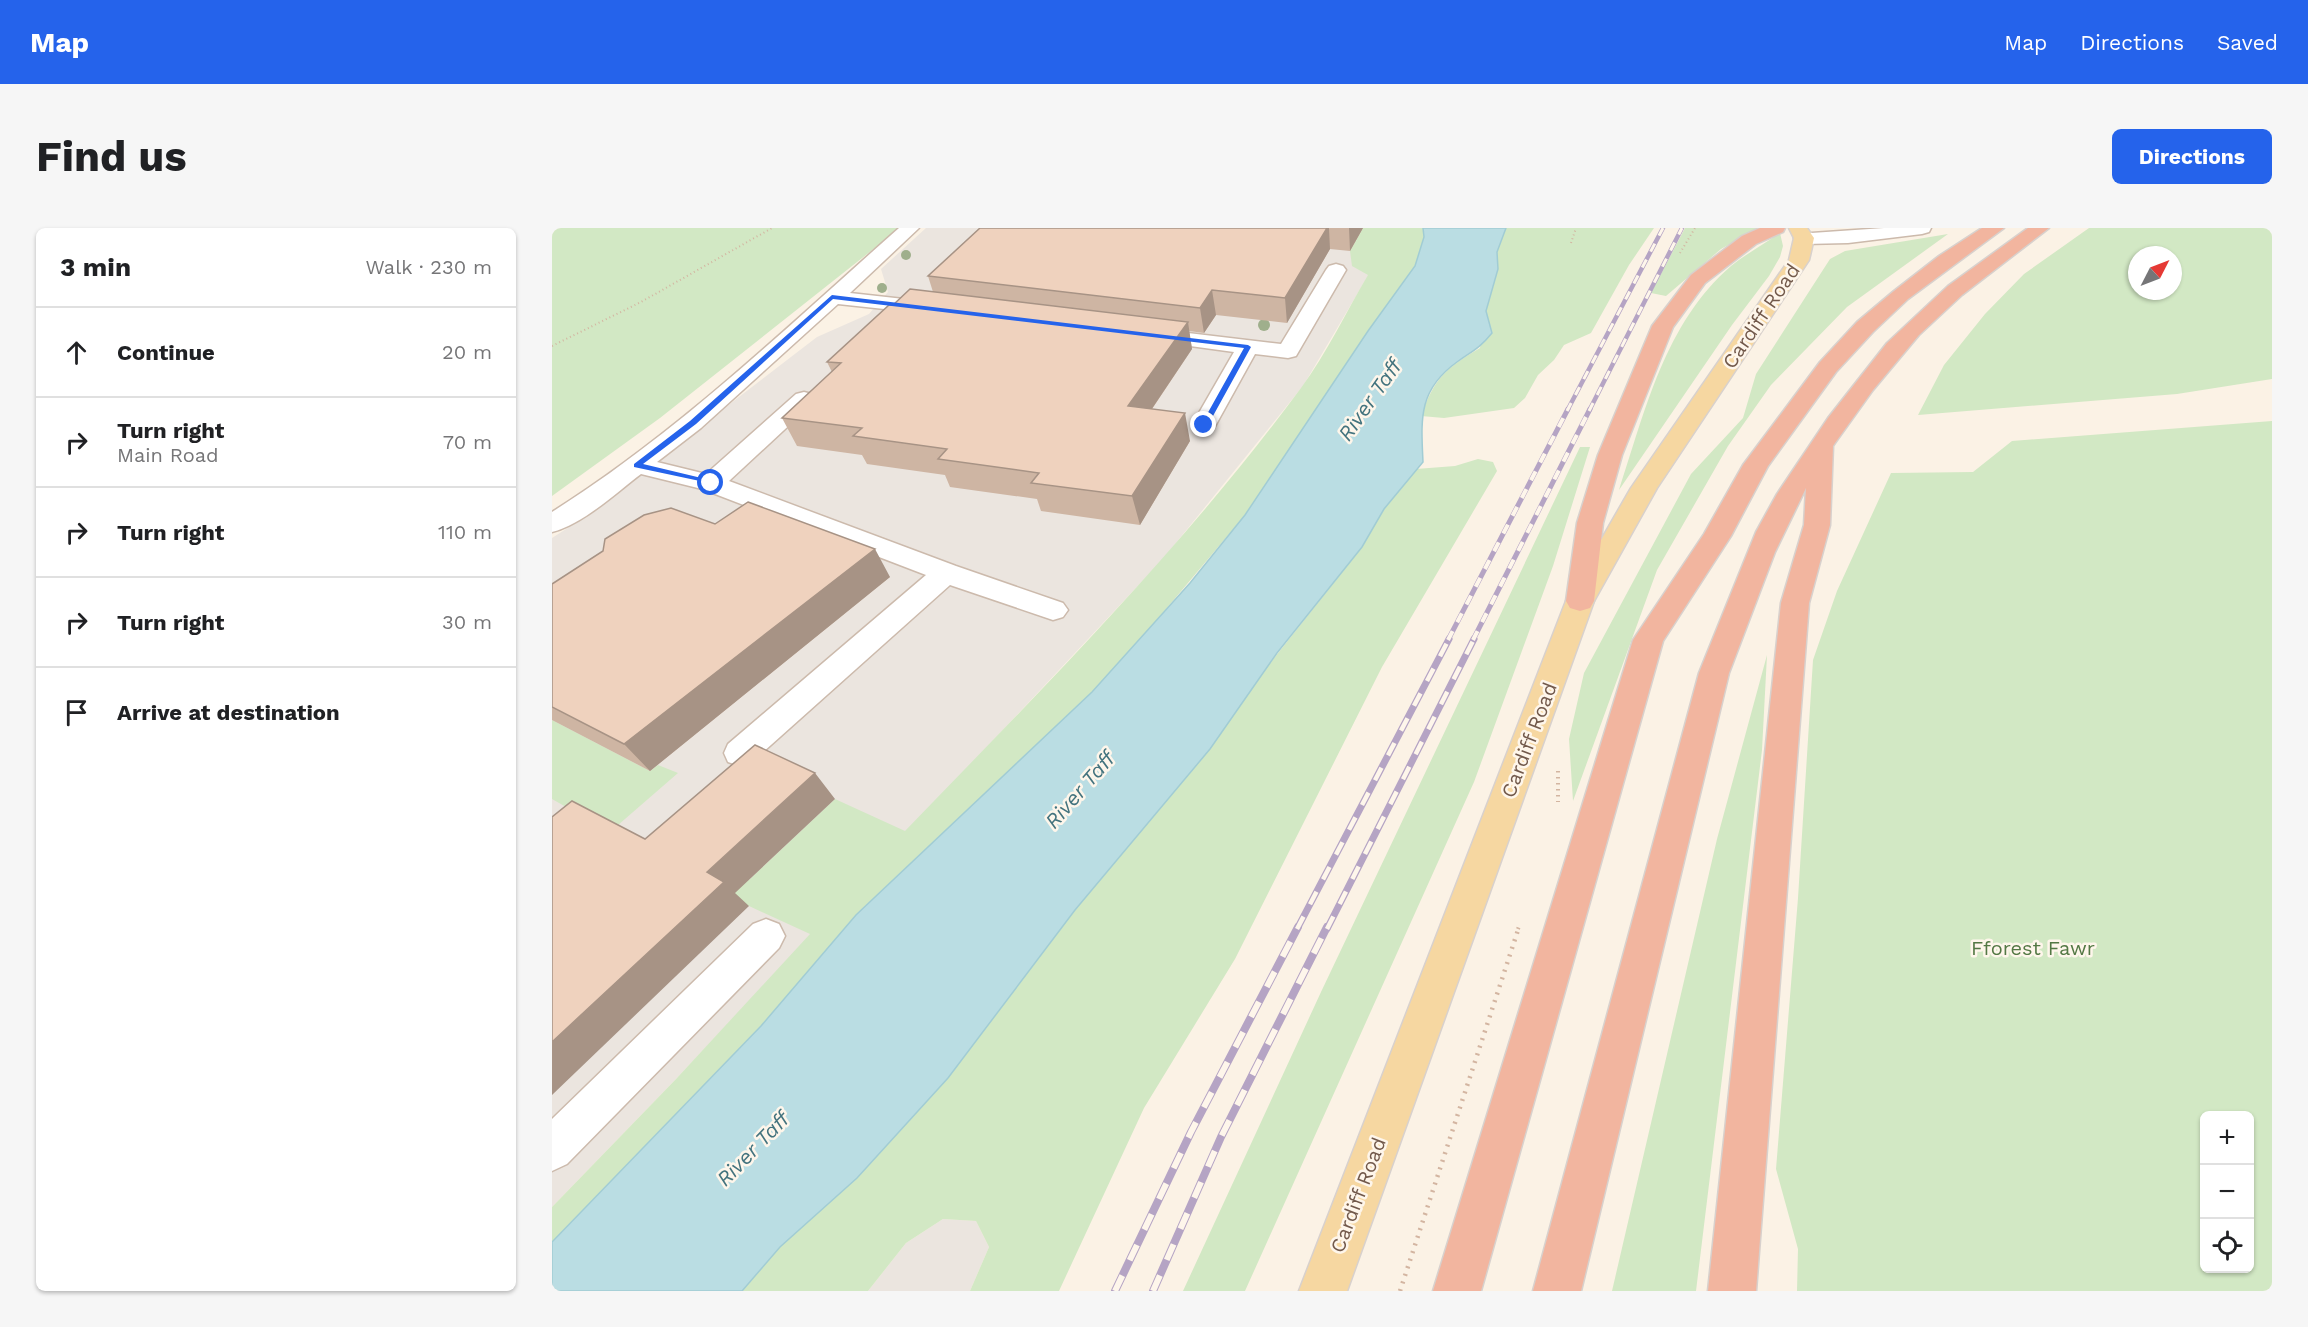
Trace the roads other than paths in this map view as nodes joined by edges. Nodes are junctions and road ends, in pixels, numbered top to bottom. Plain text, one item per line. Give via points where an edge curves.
1 (910, 228) edge
2 (1776, 228) edge
3 (1922, 228) edge
4 (1995, 228) edge
5 (2040, 228) edge
6 (1801, 233) edge
7 (1336, 270) dead end
8 (920, 289) edge
9 (832, 297) junction
10 (904, 305) junction
11 (963, 312) edge
12 (887, 321) edge
13 (1130, 332) edge
14 (1248, 347) junction
15 (804, 399) edge
16 (1204, 425) dead end
17 (1822, 443) junction
18 (637, 465) junction
19 (711, 483) junction
20 (552, 524) edge
21 (946, 573) junction
22 (1580, 602) junction
23 (1053, 610) dead end
24 (740, 753) dead end
25 (766, 936) dead end
26 (552, 1149) edge
27 (1323, 1291) edge
28 (1457, 1291) edge
29 (1557, 1291) edge
30 (1732, 1291) edge

1 - 9 street
2 - 22 highway via 1749,240 1698,279 1662,326 1610,455 1590,523
3 - 6 street via 1830,240
4 - 28 highway via 1901,295 1864,327 1828,367 1756,465 1717,536 1648,640
5 - 17 highway via 1928,314 1875,372
6 - 22 main road, Cardiff Road via 1799,260 1644,488
7 - 14 street via 1288,351
8 - 10 street
9 - 10 street
9 - 18 street via 693,423
10 - 11 street
10 - 12 street
13 - 14 street
14 - 16 street
15 - 19 street
17 - 29 highway via 1780,512 1714,673
17 - 30 highway via 1817,525 1795,603
18 - 19 street
18 - 20 street
19 - 21 street
21 - 23 street
21 - 24 street
22 - 27 main road, Cardiff Road
25 - 26 street

